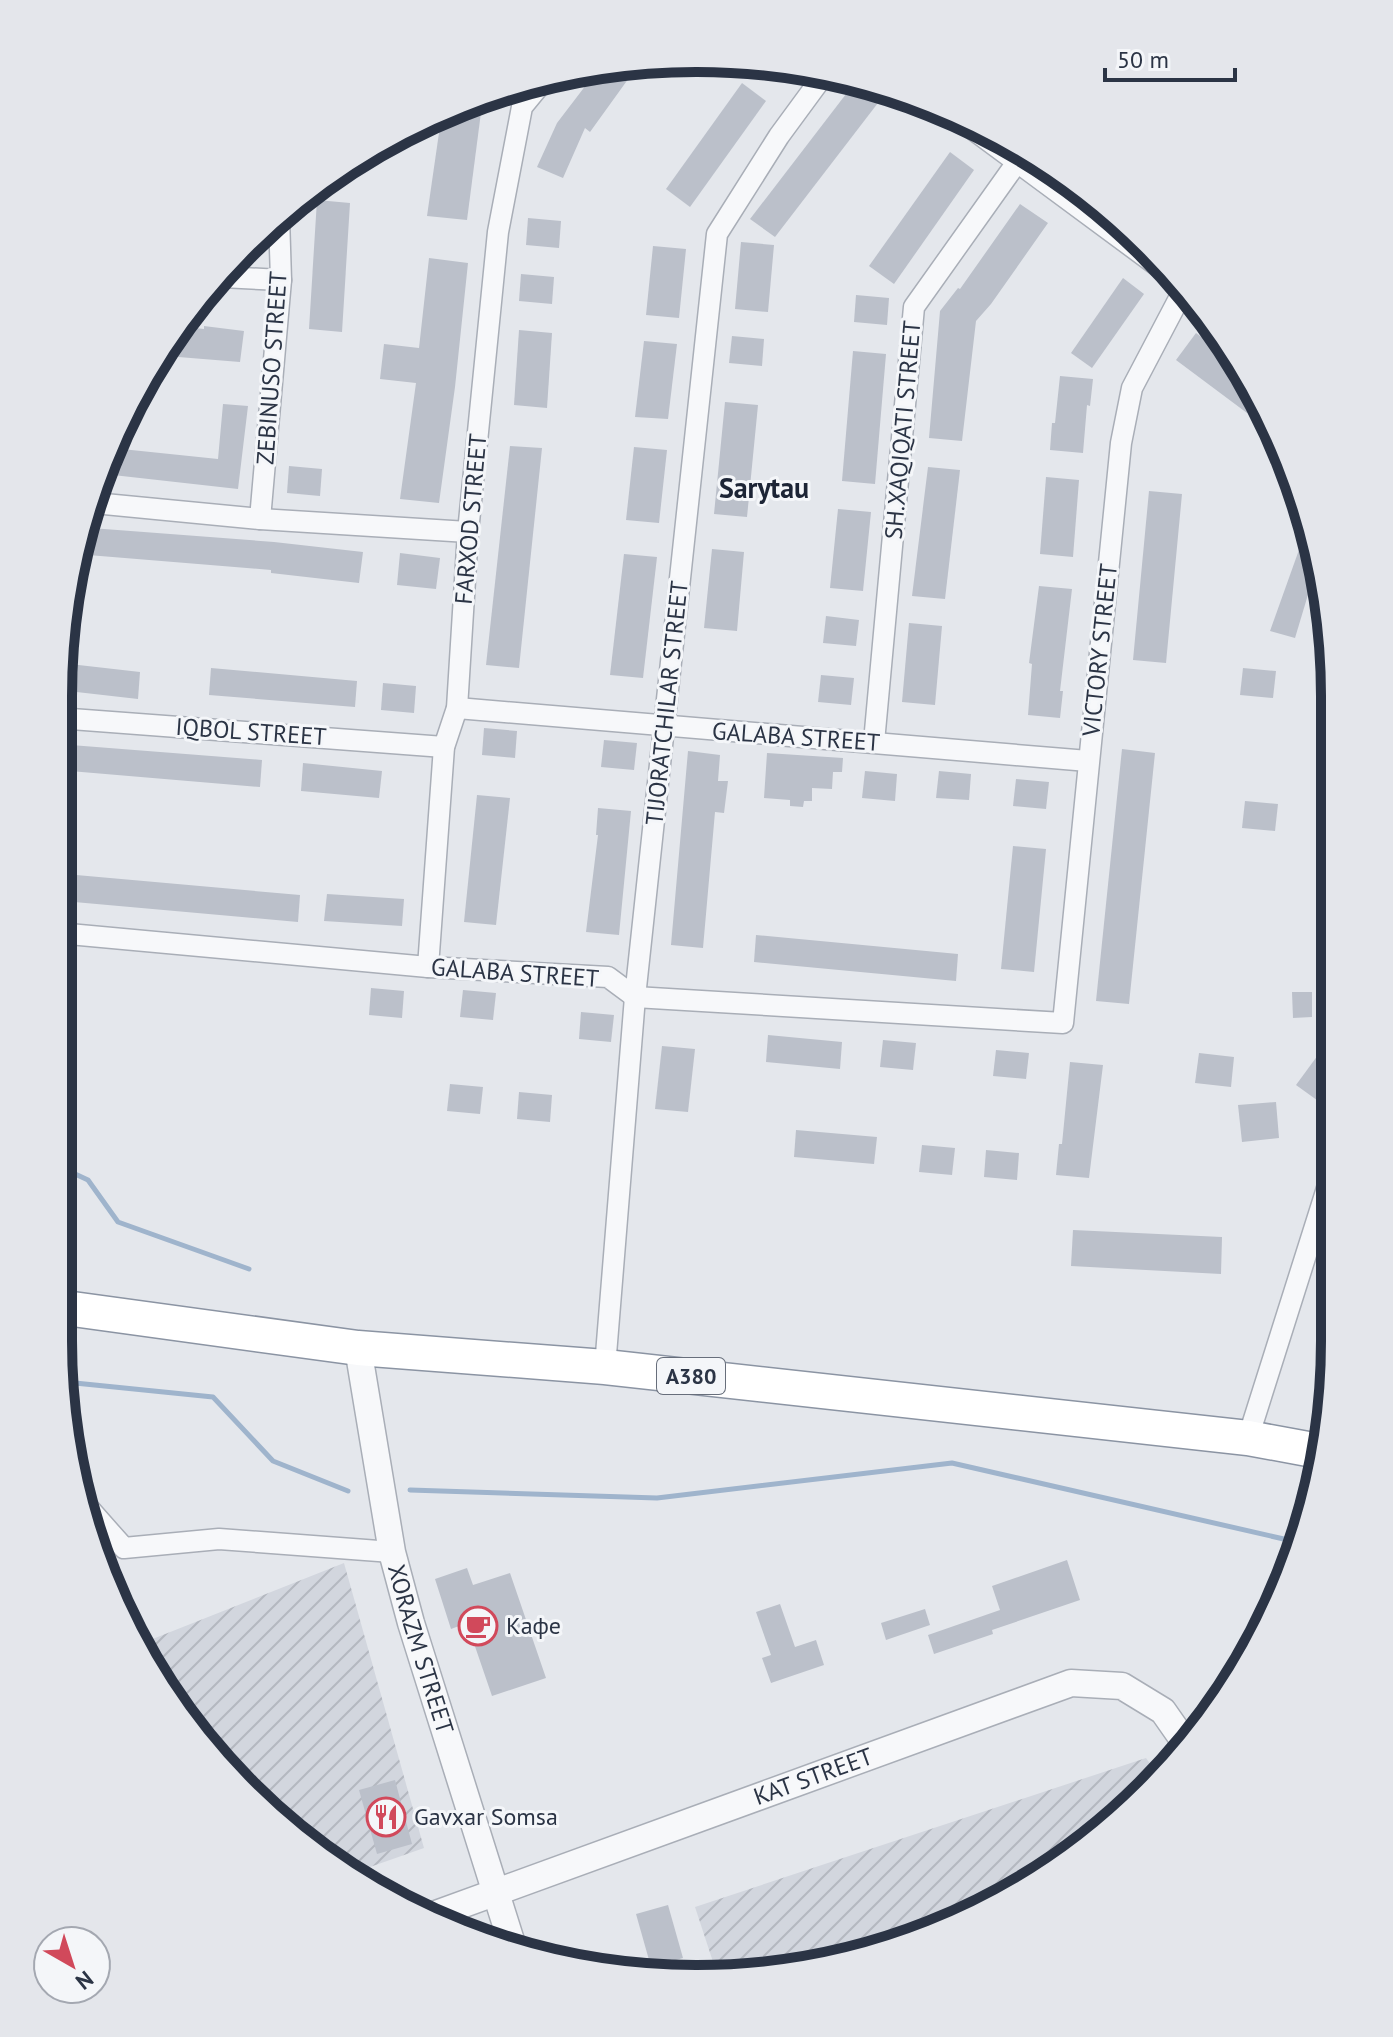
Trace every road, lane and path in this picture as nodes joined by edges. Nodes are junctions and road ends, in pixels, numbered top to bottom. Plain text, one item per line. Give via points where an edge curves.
1 (817, 84) edge
2 (533, 94) edge
3 (1017, 161) edge
4 (279, 232) edge
5 (234, 278) edge
6 (281, 280) junction
7 (1178, 300) edge
8 (103, 504) edge
9 (260, 519) junction
10 (468, 532) junction
11 (457, 708) junction
12 (72, 719) edge
13 (665, 727) junction
14 (874, 742) junction
15 (444, 747) junction
16 (1088, 761) junction
17 (72, 934) edge
18 (428, 967) junction
19 (635, 997) junction
20 (1321, 1207) edge
21 (72, 1309) edge
22 (358, 1348) junction
23 (605, 1367) junction
24 (1248, 1438) junction
25 (1311, 1450) edge
26 (98, 1519) edge
27 (392, 1552) junction
28 (1180, 1735) edge
29 (495, 1894) junction
30 (445, 1911) edge
31 (509, 1936) edge

1 - 13 street, TIJORATCHILAR STREET via 717,234
2 - 10 street, FARXOD STREET via 522,107 498,232
3 - 14 street, SH.XAQIQATI STREET via 914,307
4 - 6 street, ZEBINUSO STREET
5 - 6 street
6 - 9 street, ZEBINUSO STREET
7 - 16 street, VICTORY STREET via 1132,388 1121,443
8 - 9 street
9 - 10 street
10 - 11 street, FARXOD STREET
11 - 13 street, GALABA STREET
11 - 15 street, FARXOD STREET
12 - 15 street, IQBOL STREET
13 - 14 street, GALABA STREET
13 - 19 street, TIJORATCHILAR STREET
14 - 16 street, GALABA STREET
15 - 18 street, FARXOD STREET
16 - 19 street, GALABA STREET via 1063,1023
17 - 18 street, GALABA STREET
18 - 19 street, GALABA STREET via 608,977
19 - 23 street, TIJORATCHILAR STREET
20 - 24 street
21 - 22 highway, A380
22 - 23 highway, A380
22 - 27 street, XORAZM STREET
23 - 24 highway, A380
24 - 25 highway, A380
26 - 27 street via 124,1548 219,1539
27 - 29 street, XORAZM STREET
28 - 29 street, KAT STREET via 1163,1711 1122,1686 1071,1683
29 - 30 street, KAT STREET
29 - 31 street, XORAZM STREET

